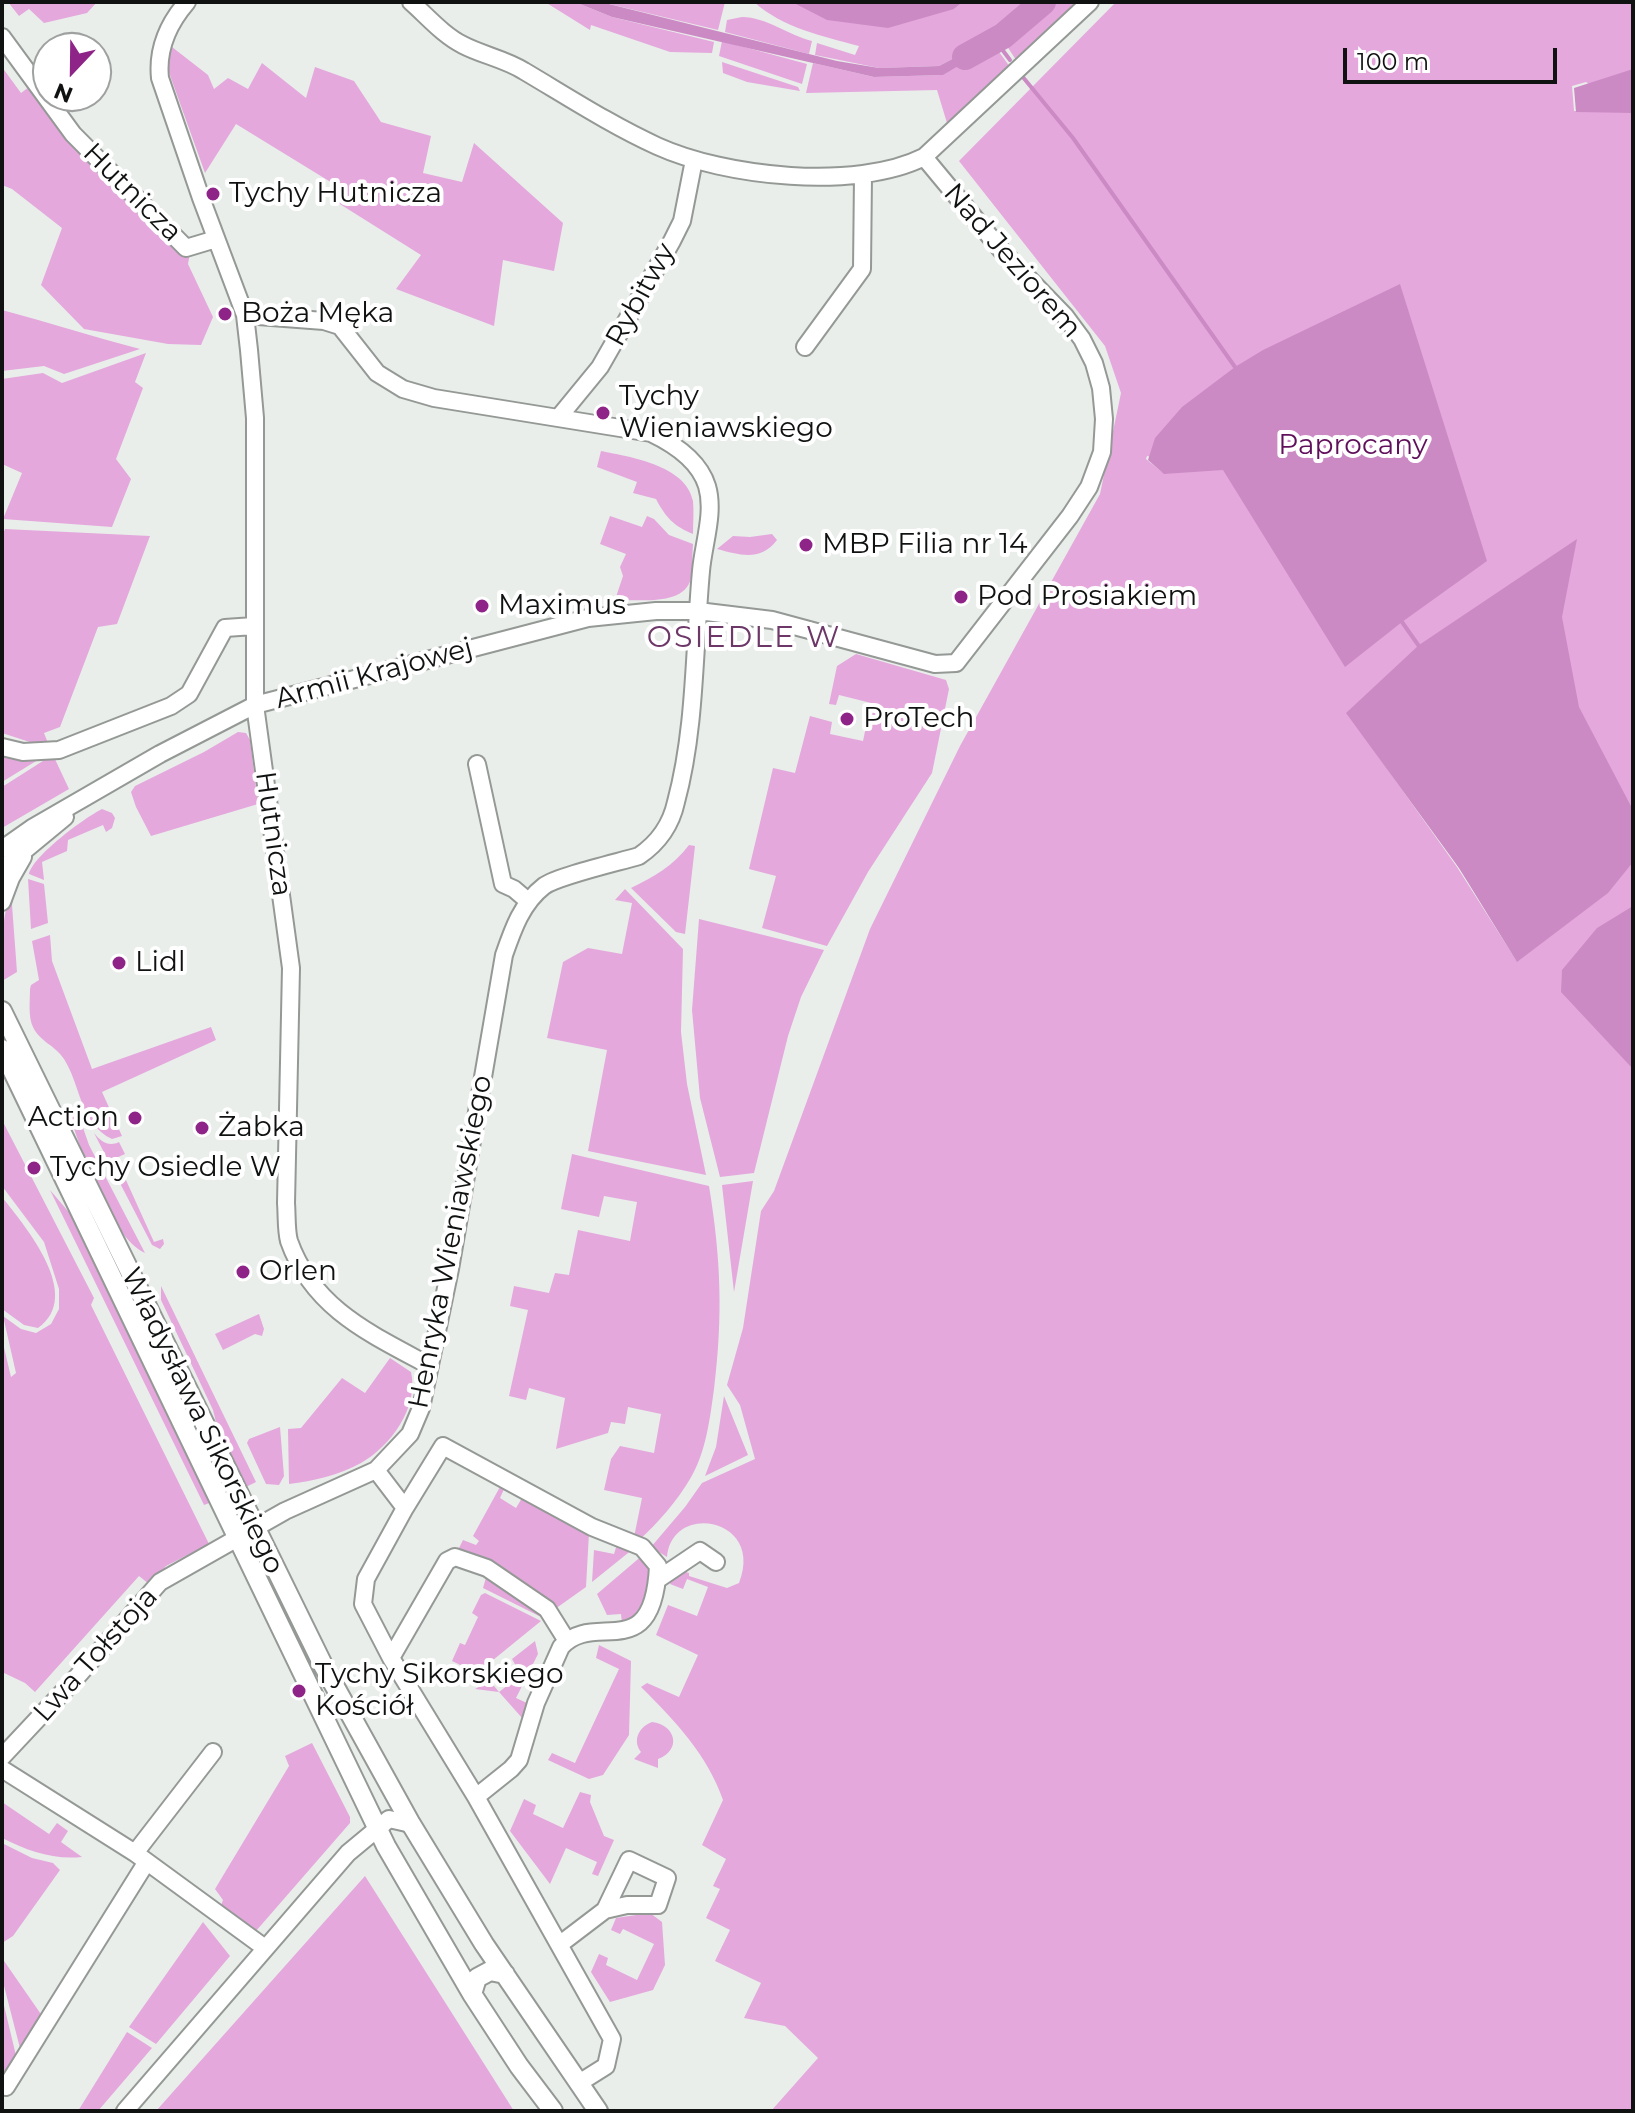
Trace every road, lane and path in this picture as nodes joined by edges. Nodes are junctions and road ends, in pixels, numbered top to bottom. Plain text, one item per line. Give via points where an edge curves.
1 (187, 2) edge
2 (411, 2) edge
3 (1090, 2) edge
4 (2, 37) edge
5 (924, 157) junction
6 (694, 160) junction
7 (863, 176) junction
8 (216, 239) junction
9 (245, 315) junction
10 (805, 347) dead end
11 (559, 417) junction
12 (698, 611) junction
13 (254, 626) junction
14 (961, 657) joint
15 (255, 705) junction
16 (2, 747) edge
17 (477, 764) dead end
18 (85, 799) junction
19 (6, 843) edge
20 (31, 846) junction
21 (2, 869) edge
22 (528, 901) junction
23 (2, 902) edge
24 (2, 1010) edge
25 (3, 1054) edge
26 (430, 1366) junction
27 (376, 1470) junction
28 (405, 1508) junction
29 (247, 1534) junction
30 (716, 1562) dead end
31 (657, 1580) junction
32 (567, 1641) junction
33 (391, 1658) junction
34 (213, 1752) dead end
35 (2, 1757) edge
36 (2, 1769) edge
37 (476, 1797) junction
38 (411, 1824) junction
39 (377, 1827) junction
40 (140, 1858) junction
41 (605, 1910) dead end
42 (466, 1914) junction
43 (436, 1934) junction
44 (559, 1945) junction
45 (265, 1948) junction
46 (505, 1974) junction
47 (472, 1994) junction
48 (579, 2083) junction
49 (6, 2087) dead end
50 (125, 2111) edge
51 (553, 2111) edge
52 (598, 2111) edge

1 - 8 street, Hutnicza via 166,33 159,69
2 - 6 street, Nad Jeziorem via 463,45 520,68 614,124
3 - 5 street, Nad Jeziorem
4 - 8 street, Hutnicza via 73,134 186,248
5 - 7 street, Nad Jeziorem
5 - 14 street, Nad Jeziorem via 1082,339 1101,388 1104,419 1102,452 1089,487
6 - 7 street, Nad Jeziorem via 757,172
6 - 11 street, Rybitwy via 682,221 672,241 600,367
7 - 10 street via 862,269
8 - 9 street, Hutnicza
9 - 11 street via 340,326 377,373 403,389
9 - 13 street, Hutnicza via 255,418
11 - 12 street via 651,433 676,445 697,467 707,487 709,512
12 - 14 street, Armii Krajowej via 772,620 935,664 956,663
12 - 15 street, Armii Krajowej via 588,618
12 - 22 street via 684,764 676,805 662,837 639,856 546,884
13 - 15 street, Hutnicza
13 - 16 street via 225,628 189,694 171,706 59,750
15 - 18 street, Armii Krajowej
15 - 26 street, Hutnicza via 291,968 288,1238 317,1294 350,1320
17 - 22 street via 503,884
18 - 19 street, Armii Krajowej
18 - 20 street, Armii Krajowej
20 - 21 street, Armii Krajowej
20 - 23 street
22 - 26 street, Henryka Wieniawskiego via 504,955
24 - 29 street, Władysława Sikorskiego
25 - 29 street, Władysława Sikorskiego
26 - 27 street, Henryka Wieniawskiego via 410,1434
27 - 28 street
27 - 29 street, Henryka Wieniawskiego
28 - 31 street via 443,1446 592,1527 642,1547 658,1566
28 - 33 street via 366,1579 363,1604
29 - 35 street, Lwa Tołstoja via 160,1582
29 - 38 street, Władysława Sikorskiego
29 - 39 street, Władysława Sikorskiego
30 - 31 street via 700,1551
31 - 32 street via 636,1627
32 - 33 street via 547,1609 487,1568 455,1557 447,1561
32 - 37 street via 536,1703 519,1760
33 - 37 street
34 - 40 street
36 - 40 street
37 - 44 street
38 - 39 street via 389,1819
38 - 42 street, Władysława Sikorskiego
39 - 43 street, Władysława Sikorskiego
39 - 45 street
40 - 45 street
40 - 49 street
41 - 44 street
42 - 43 street via 461,1928 450,1936
42 - 46 street, Władysława Sikorskiego
43 - 47 street, Władysława Sikorskiego
44 - 48 street via 612,2039 606,2066
45 - 50 street
46 - 47 street via 490,1971 477,1978
46 - 48 street, Władysława Sikorskiego
47 - 51 street, Władysława Sikorskiego
48 - 52 street, Władysława Sikorskiego

